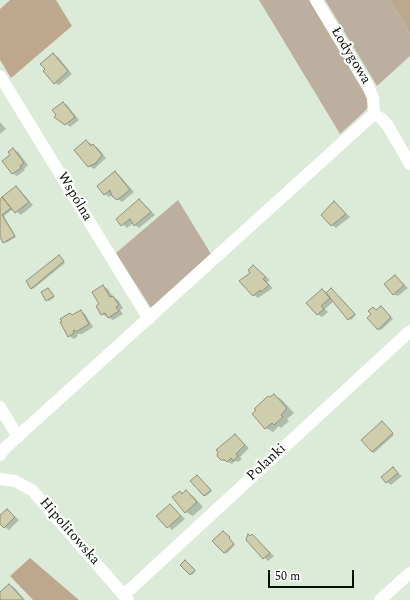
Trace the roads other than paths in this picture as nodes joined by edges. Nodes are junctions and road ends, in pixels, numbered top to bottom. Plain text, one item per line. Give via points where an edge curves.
1 (316, 0) edge
2 (0, 76) edge
3 (374, 114) junction
4 (410, 164) edge
5 (149, 319) junction
6 (410, 331) edge
7 (0, 407) edge
8 (18, 436) junction
9 (0, 455) edge
10 (0, 479) edge
11 (410, 573) edge
12 (126, 597) edge
13 (380, 600) edge

1 - 3 street, Łodygowa via 368,86 373,98
2 - 5 street, Wspólna
3 - 4 street via 382,118 388,126
3 - 5 street
5 - 8 street
6 - 12 street, Polanki
7 - 8 street
8 - 9 street
10 - 12 street, Hipolitowska via 15,481 32,490
11 - 13 street

